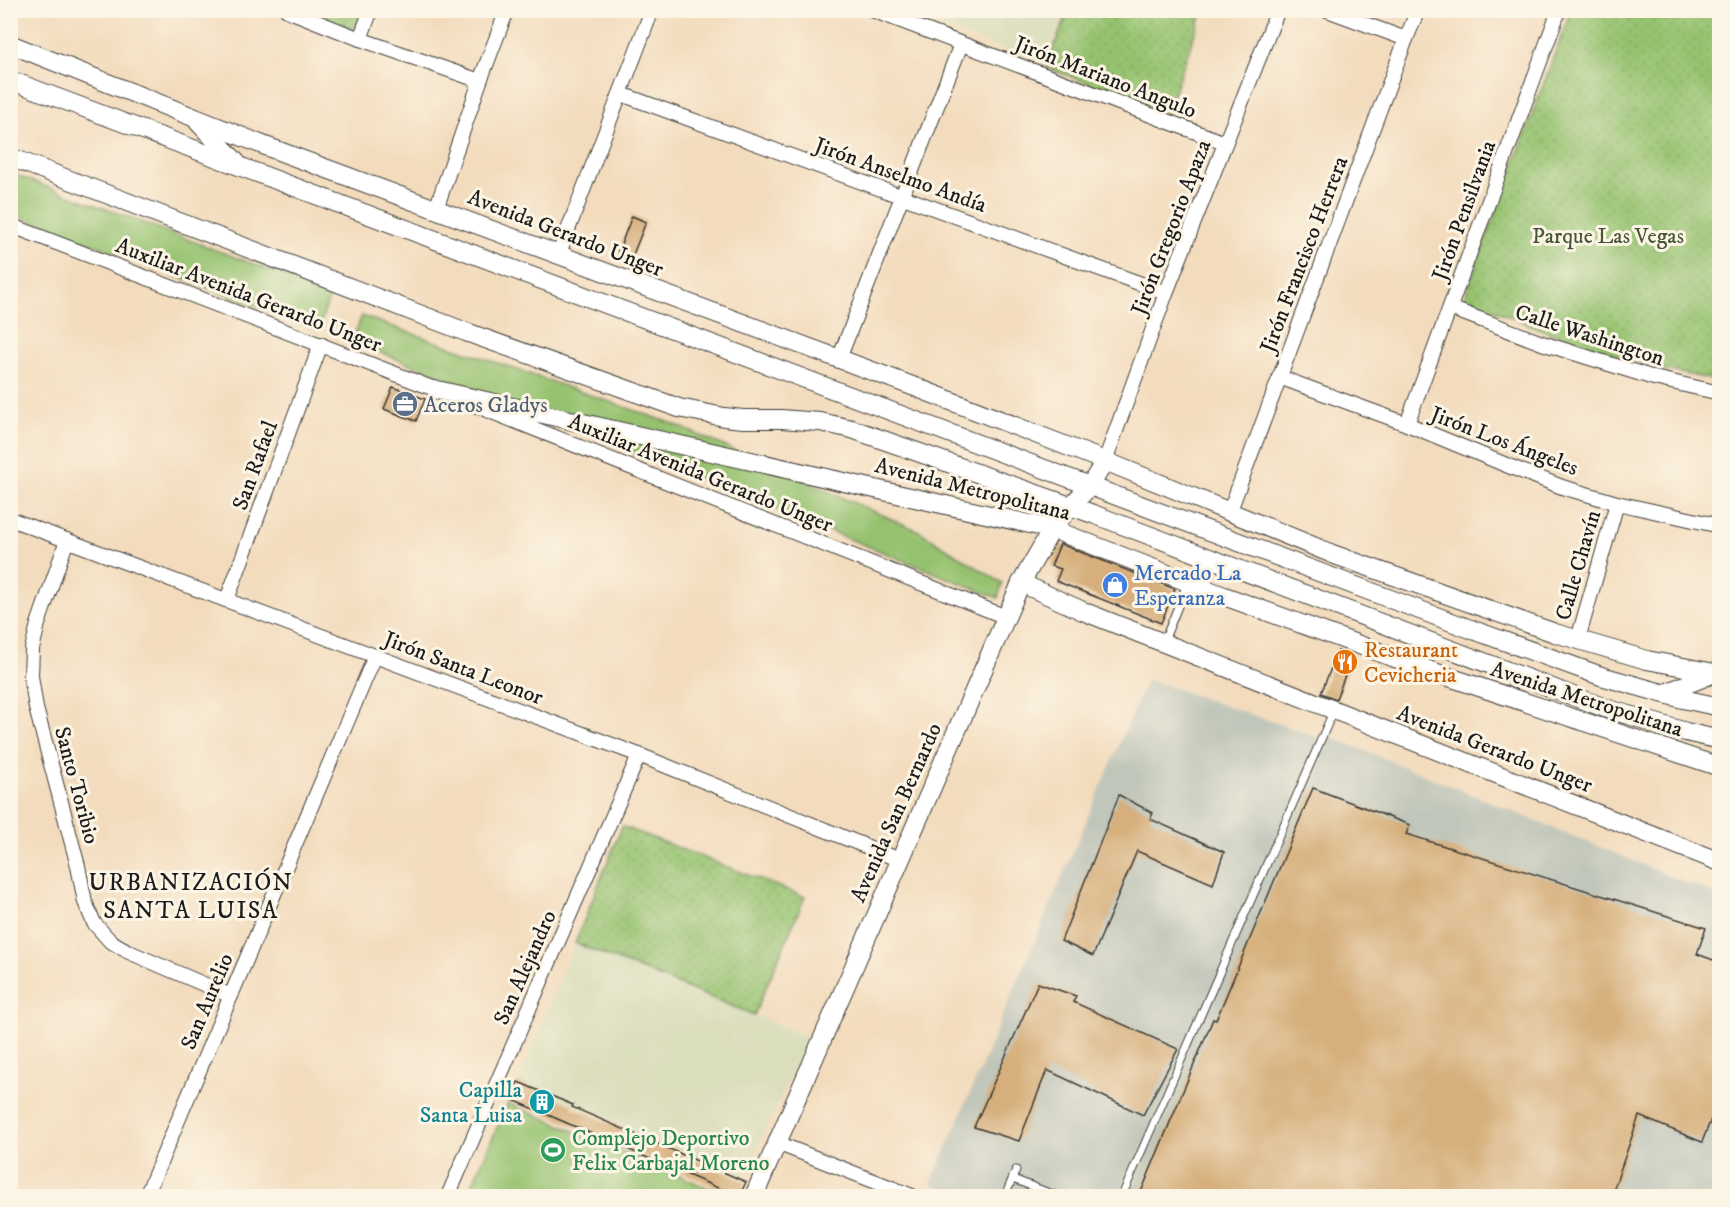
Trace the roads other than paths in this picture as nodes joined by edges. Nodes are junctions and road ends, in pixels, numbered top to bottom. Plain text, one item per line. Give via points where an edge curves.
1 (287, 10) edge
2 (371, 10) edge
3 (507, 10) edge
4 (652, 10) edge
5 (872, 10) edge
6 (1278, 10) edge
7 (1327, 10) edge
8 (1418, 10) edge
9 (1559, 10) edge
10 (360, 39) junction
11 (1406, 39) junction
12 (10, 44) edge
13 (961, 44) junction
14 (10, 80) edge
15 (480, 81) junction
16 (621, 94) junction
17 (194, 117) junction
18 (1225, 143) junction
19 (10, 157) edge
20 (240, 167) junction
21 (901, 197) junction
22 (436, 209) junction
23 (10, 225) edge
24 (558, 256) junction
25 (1166, 293) junction
26 (1450, 308) junction
27 (321, 344) junction
28 (839, 359) junction
29 (1279, 377) junction
30 (437, 390) junction
31 (1719, 393) edge
32 (1407, 424) junction
33 (1105, 461) junction
34 (1090, 486) junction
35 (1617, 503) junction
36 (1070, 507) junction
37 (1229, 513) junction
38 (10, 519) edge
39 (1719, 526) edge
40 (1052, 529) junction
41 (67, 540) junction
42 (1187, 582) junction
43 (1021, 583) junction
44 (227, 600) junction
45 (1006, 617) junction
46 (1578, 639) junction
47 (1163, 643) junction
48 (375, 656) junction
49 (1717, 673) edge
50 (1665, 693) junction
51 (1719, 707) edge
52 (1334, 710) junction
53 (1719, 740) edge
54 (639, 755) junction
55 (1719, 767) edge
56 (900, 860) junction
57 (1719, 862) edge
58 (231, 996) junction
59 (777, 1143) junction
60 (1016, 1170) dead end
61 (1013, 1179) junction
62 (146, 1197) edge
63 (448, 1197) edge
64 (754, 1197) edge
65 (912, 1197) edge
66 (1005, 1197) edge
67 (1057, 1197) edge
68 (1122, 1197) edge

1 - 10 street
2 - 10 street
3 - 15 street
4 - 16 street
5 - 13 street, Jirón Mariano Angulo
6 - 18 street, Jirón Gregorio Apaza
7 - 11 street
8 - 11 street, Jirón Francisco Herrera
9 - 26 street, Jirón Pensilvania
10 - 15 street
11 - 29 street, Jirón Francisco Herrera
12 - 17 street, Avenida Gerardo Unger
13 - 18 street, Jirón Mariano Angulo
13 - 21 street
14 - 20 street
15 - 22 street
16 - 21 street, Jirón Anselmo Andía
16 - 24 street
17 - 20 street
17 - 22 street, Avenida Gerardo Unger
18 - 25 street, Jirón Gregorio Apaza
19 - 36 street via 466,332 679,408 724,417 810,421 852,429
20 - 34 street
21 - 25 street, Jirón Anselmo Andía
21 - 28 street
22 - 24 street, Avenida Gerardo Unger
23 - 27 street, Auxiliar Avenida Gerardo Unger
24 - 28 street, Avenida Gerardo Unger
25 - 33 street, Jirón Gregorio Apaza
26 - 31 street, Calle Washington via 1542,343 1654,378
26 - 32 street, Jirón Pensilvania
27 - 30 street, Auxiliar Avenida Gerardo Unger
27 - 44 street, San Rafael
28 - 33 street, Avenida Gerardo Unger
29 - 32 street, Jirón Los Ángeles
29 - 37 street, Jirón Francisco Herrera
30 - 40 street, Avenida Metropolitana
30 - 45 street, Auxiliar Avenida Gerardo Unger
32 - 35 street, Jirón Los Ángeles via 1511,468
33 - 34 street, Avenida San Bernardo
33 - 37 street
34 - 36 street, Avenida San Bernardo
34 - 50 street, Avenida Metropolitana via 1601,676
35 - 39 street, Jirón Los Ángeles
35 - 46 street, Calle Chavín
36 - 40 street, Avenida San Bernardo
36 - 53 street, Avenida Metropolitana via 1605,708
37 - 46 street via 1335,555
38 - 41 street, Jirón Santa Leonor
40 - 42 street, Avenida Metropolitana
40 - 43 street, Avenida San Bernardo
41 - 44 street, Jirón Santa Leonor
41 - 58 street, Santo Toribio via 38,624 31,676 85,902 94,923 110,941
42 - 47 lane
42 - 55 street, Avenida Metropolitana via 1431,671
43 - 45 street, Avenida San Bernardo
43 - 47 street, Avenida Gerardo Unger
44 - 48 street, Jirón Santa Leonor
45 - 56 street, Avenida San Bernardo
46 - 49 street via 1647,660
47 - 52 street, Avenida Gerardo Unger
48 - 54 street, Jirón Santa Leonor
48 - 58 street, San Aurelio
49 - 50 street
50 - 51 street, Avenida Metropolitana
52 - 57 street, Avenida Gerardo Unger
52 - 68 lane
54 - 56 street, Jirón Santa Leonor
54 - 63 street, San Alejandro
56 - 59 street, Avenida San Bernardo
58 - 62 street, San Aurelio
59 - 64 street, Avenida San Bernardo
59 - 65 street
60 - 61 lane
61 - 66 lane
61 - 67 lane

